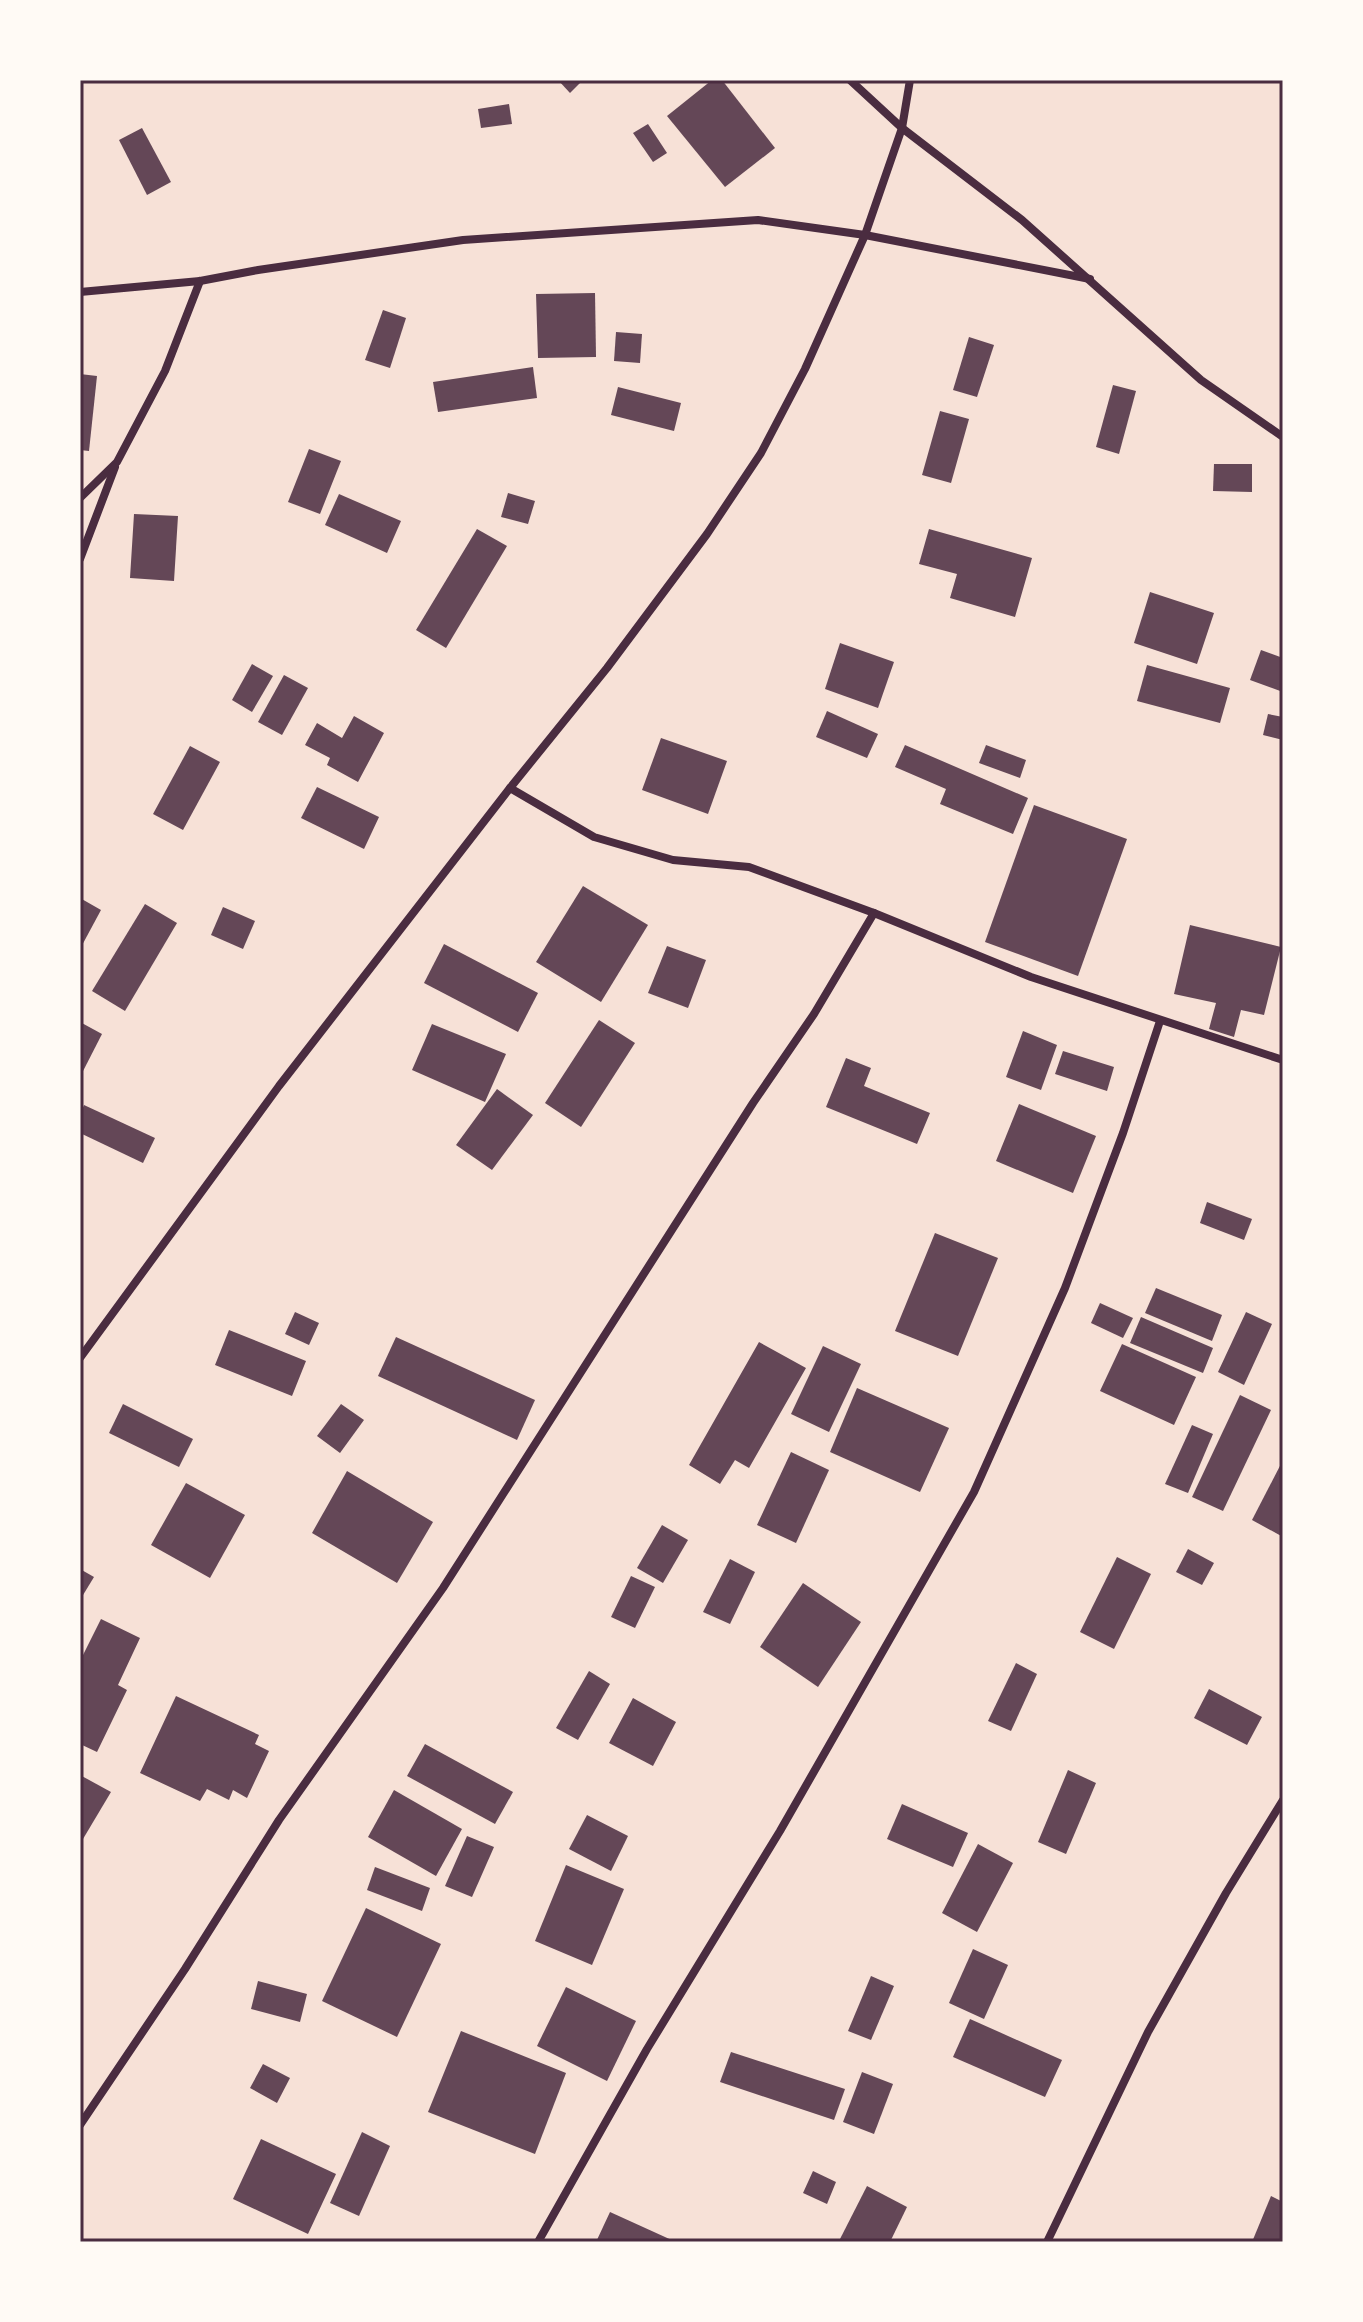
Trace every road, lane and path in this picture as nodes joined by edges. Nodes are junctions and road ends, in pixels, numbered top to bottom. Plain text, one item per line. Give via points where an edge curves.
1 (850, 80) edge
2 (910, 80) edge
3 (902, 128) junction
4 (865, 235) junction
5 (1090, 279) junction
6 (200, 281) junction
7 (80, 292) edge
8 (1283, 437) edge
9 (117, 462) junction
10 (80, 498) edge
11 (80, 559) edge
12 (510, 788) junction
13 (874, 913) junction
14 (1160, 1021) junction
15 (1283, 1060) edge
16 (80, 1358) edge
17 (1283, 1800) edge
18 (80, 2125) edge
19 (538, 2242) edge
20 (1047, 2242) edge

1 - 3 street
2 - 3 street
3 - 4 street
3 - 5 street
4 - 5 street
4 - 6 street via 758,220 604,230 463,240
4 - 12 street via 761,453 625,644
5 - 8 street via 1201,380
6 - 7 street
6 - 9 street via 165,371
9 - 10 street
9 - 11 street
12 - 13 street via 594,837 673,860 749,867
12 - 16 street via 279,1086
13 - 14 street via 1031,977
13 - 18 street via 443,1588 279,1820
14 - 15 street
14 - 19 street via 1065,1288 974,1492
17 - 20 street via 1148,2032

